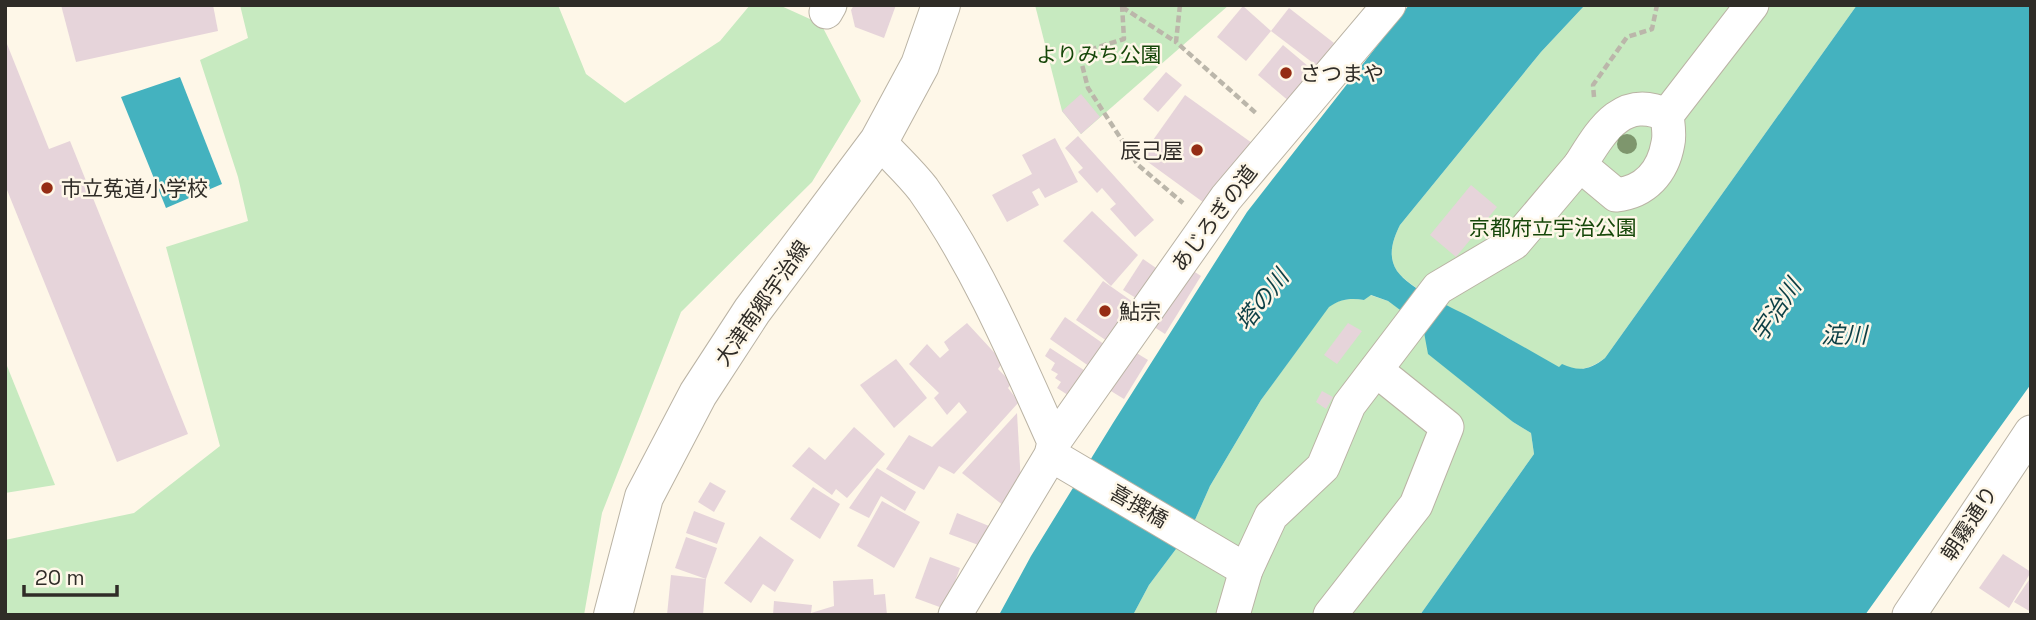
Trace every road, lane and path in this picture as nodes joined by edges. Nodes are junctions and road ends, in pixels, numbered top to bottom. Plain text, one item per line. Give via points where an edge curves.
1 (941, 5) edge
2 (1180, 5) edge
3 (1389, 5) edge
4 (1657, 5) edge
5 (1752, 5) edge
6 (1122, 6) edge
7 (1176, 42) junction
8 (1667, 115) junction
9 (1606, 124) junction
10 (1280, 134) junction
11 (879, 141) junction
12 (1580, 165) junction
13 (1208, 224) junction
14 (1376, 370) junction
15 (2031, 432) edge
16 (1060, 455) junction
17 (1237, 564) junction
18 (613, 615) edge
19 (955, 615) edge
20 (1233, 615) edge
21 (1331, 615) edge
22 (1909, 615) edge

1 - 11 main road, 大津南郷宇治線 via 920,65
2 - 7 path
3 - 10 street, あじろぎの道
4 - 9 path via 1652,29 1627,37 1593,85 1595,107
5 - 8 street
6 - 7 path
6 - 13 path via 1124,39 1079,53 1088,88 1138,165
7 - 10 path
8 - 9 street via 1639,110
8 - 12 street via 1669,142 1646,186 1616,195
9 - 12 street
10 - 13 street, あじろぎの道
11 - 16 street via 921,187 988,297
11 - 18 main road, 大津南郷宇治線 via 752,311 698,394 644,497
12 - 14 street via 1514,243 1438,288
13 - 16 street, あじろぎの道
14 - 17 street via 1349,405 1323,467 1270,516
14 - 21 street via 1447,427 1416,505
15 - 22 street, 朝霧通り
16 - 17 street, 喜撰橋
16 - 19 street, あじろぎの道
17 - 20 street

